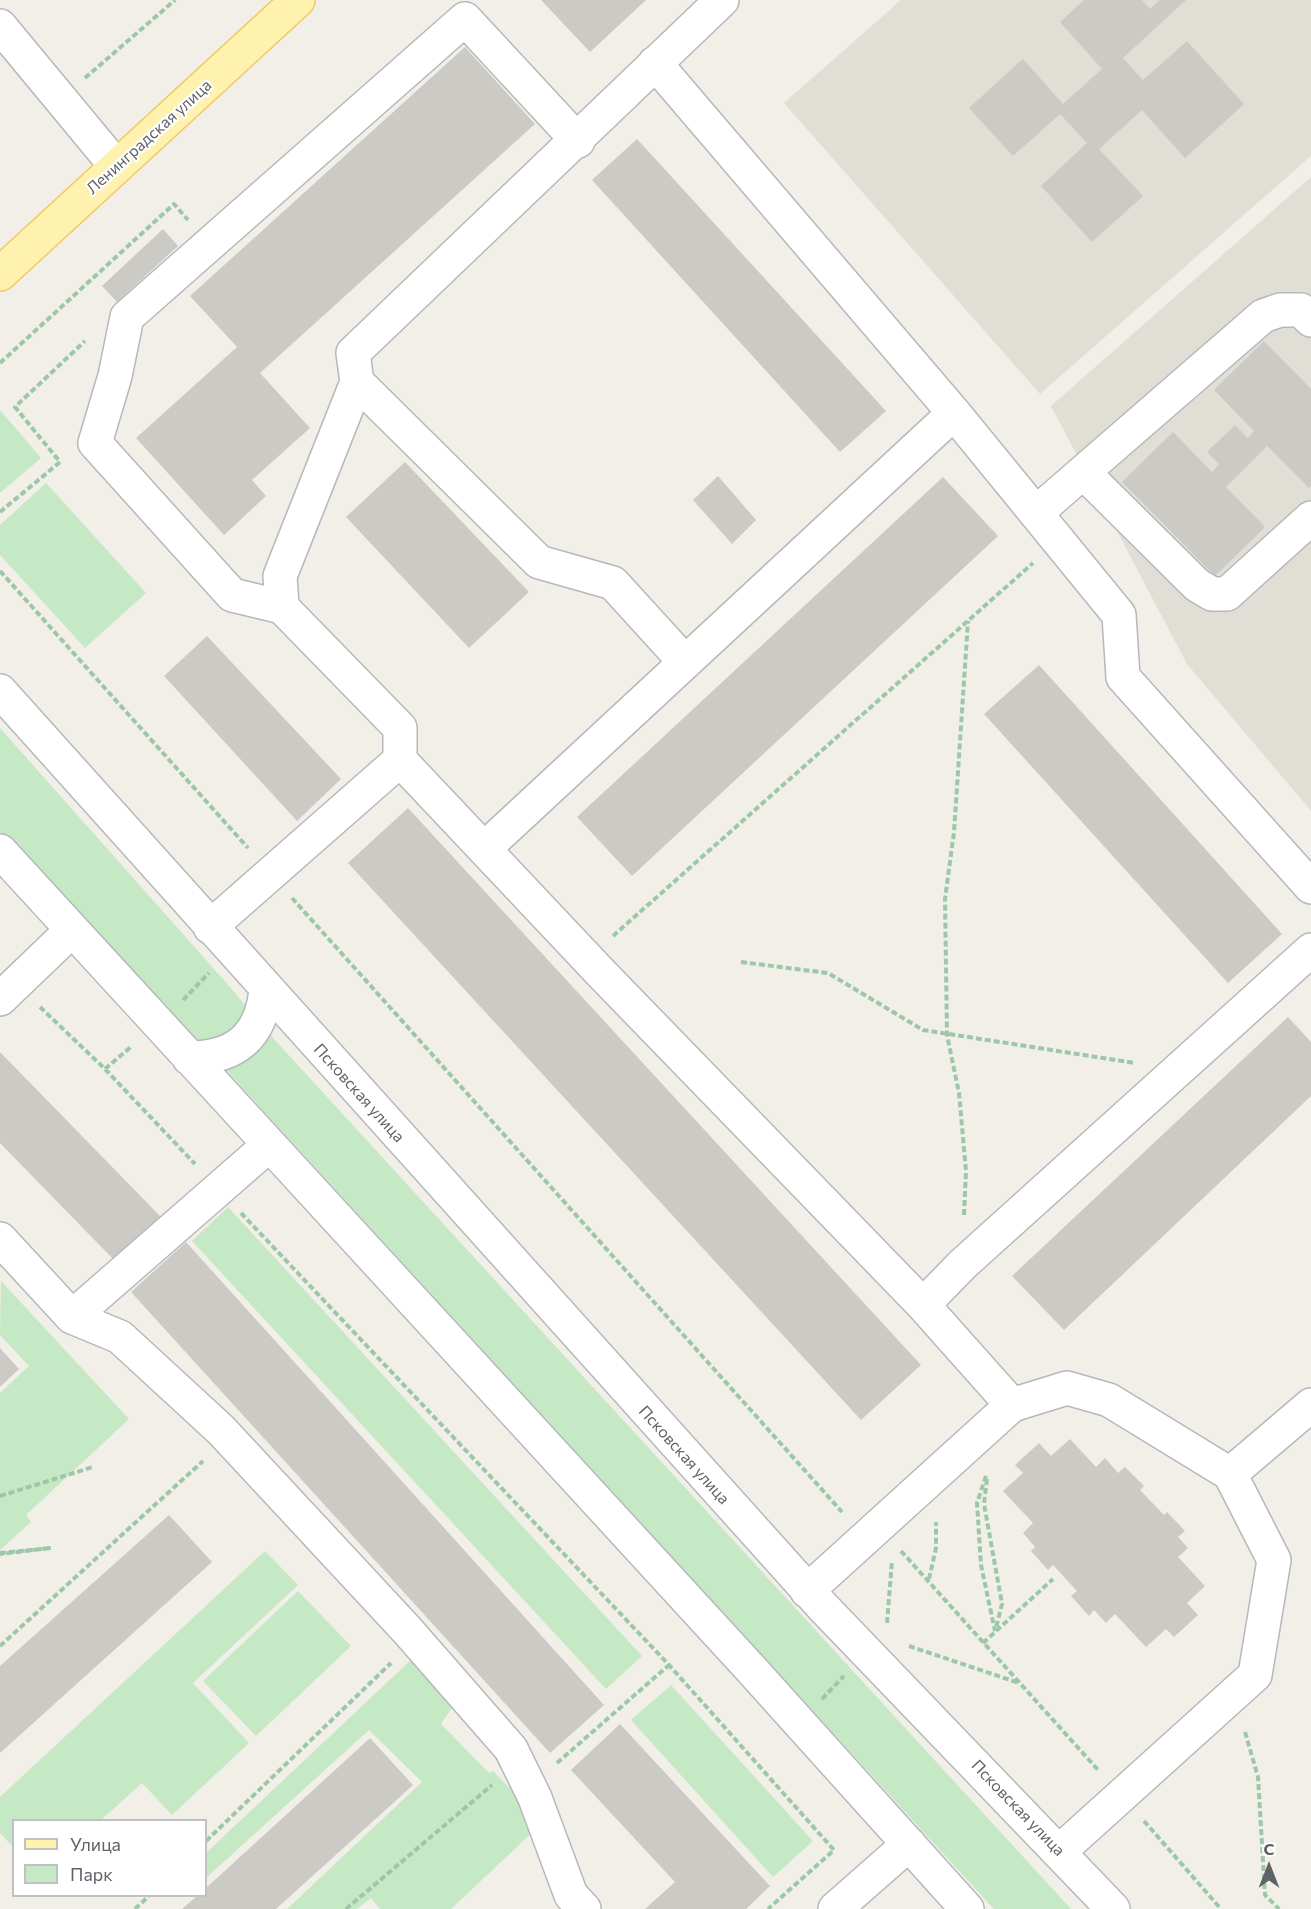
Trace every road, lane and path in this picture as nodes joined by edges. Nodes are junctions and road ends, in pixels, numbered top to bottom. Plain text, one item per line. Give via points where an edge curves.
1 (176, 0) edge
2 (298, 0) edge
3 (722, 0) edge
4 (0, 26) edge
5 (655, 63) junction
6 (44, 79) junction
7 (578, 141) junction
8 (116, 166) junction
9 (194, 226) dead end
10 (0, 274) edge
11 (1311, 320) edge
12 (0, 363) edge
13 (357, 382) junction
14 (954, 413) junction
15 (1083, 472) junction
16 (1036, 513) junction
17 (1311, 518) edge
18 (1058, 541) junction
19 (0, 571) edge
20 (282, 607) junction
21 (968, 621) junction
22 (685, 662) junction
23 (0, 691) edge
24 (400, 760) junction
25 (484, 849) junction
26 (0, 851) edge
27 (271, 874) junction
28 (1311, 887) edge
29 (210, 927) junction
30 (72, 930) junction
31 (1311, 950) edge
32 (588, 959) junction
33 (741, 962) dead end
34 (216, 966) dead end
35 (266, 990) junction
36 (8, 991) edge
37 (176, 1007) dead end
38 (947, 1035) junction
39 (137, 1042) dead end
40 (189, 1058) junction
41 (105, 1069) junction
42 (1178, 1069) junction
43 (269, 1145) junction
44 (219, 1189) junction
45 (0, 1239) edge
46 (963, 1264) junction
47 (923, 1305) junction
48 (72, 1317) junction
49 (1012, 1405) junction
50 (1311, 1405) edge
51 (228, 1438) junction
52 (93, 1467) dead end
53 (1230, 1474) junction
54 (935, 1475) junction
55 (0, 1496) edge
56 (879, 1536) junction
57 (0, 1554) edge
58 (1053, 1579) dead end
59 (928, 1580) junction
60 (807, 1591) junction
61 (886, 1626) dead end
62 (995, 1631) junction
63 (416, 1640) junction
64 (983, 1643) junction
65 (0, 1646) edge
66 (908, 1646) dead end
67 (847, 1674) dead end
68 (1255, 1675) junction
69 (1021, 1684) junction
70 (815, 1706) dead end
71 (524, 1775) junction
72 (1122, 1796) junction
73 (207, 1840) edge
74 (909, 1844) junction
75 (1060, 1851) junction
76 (148, 1897) edge
77 (570, 1904) edge
78 (135, 1909) edge
79 (346, 1909) edge
80 (768, 1909) edge
81 (835, 1909) edge
82 (967, 1909) edge
83 (1113, 1909) edge
84 (1221, 1909) edge
85 (1279, 1909) edge

1 - 6 path via 81,81
2 - 8 main road, Ленинградская улица
3 - 5 street
4 - 6 street
5 - 7 street
5 - 14 street
6 - 8 street
7 - 13 street via 353,353
7 - 20 street via 465,19 127,317 95,443 232,595
8 - 10 main road, Ленинградская улица
9 - 12 path via 174,204
11 - 15 street via 1301,310 1280,310 1263,316
13 - 20 street via 280,576
13 - 22 street via 539,562 613,583
14 - 16 street
14 - 22 street
15 - 16 street
15 - 17 street via 1197,585 1212,594 1227,594
16 - 18 street
18 - 21 path
18 - 28 street via 1119,615 1123,678
19 - 27 path
20 - 24 street via 400,728
21 - 32 path
21 - 38 path via 954,832 945,899
22 - 25 street
23 - 29 street, Псковская улица
24 - 25 street
24 - 27 street
25 - 32 street
26 - 30 street
27 - 29 street
27 - 56 path
29 - 35 street, Псковская улица
30 - 36 street
30 - 40 street
31 - 42 street
32 - 47 street
33 - 38 path via 828,973 923,1030
34 - 37 path
35 - 40 street via 257,1027 243,1042 217,1055
35 - 60 street, Псковская улица
36 - 41 path
38 - 42 path
38 - 46 path via 959,1093 966,1171
39 - 41 path
40 - 43 street
41 - 44 path
42 - 46 street
43 - 44 street
43 - 74 street
44 - 48 street
44 - 80 path via 669,1665 834,1850
45 - 48 street
46 - 47 street
47 - 49 street
48 - 51 street via 120,1337
49 - 53 street via 1067,1388 1109,1400
49 - 54 street
50 - 53 street
51 - 63 street
51 - 65 path
52 - 55 path
53 - 68 street via 1274,1560
54 - 56 street
54 - 59 path via 936,1548
56 - 59 path
56 - 60 street
56 - 61 path
57 - 57 path via 51,1548
58 - 62 path
59 - 64 path
60 - 75 street, Псковская улица
62 - 62 path via 1002,1604 984,1504 988,1472 977,1503 981,1565
62 - 64 path
63 - 71 street via 511,1749
63 - 73 path
64 - 69 path
66 - 69 path
67 - 70 path
68 - 72 street
68 - 85 path via 1245,1713 1245,1731 1258,1777 1265,1895
69 - 72 path
71 - 77 street
71 - 79 path via 496,1782
72 - 75 street
72 - 84 path
74 - 81 street
74 - 82 street
75 - 83 street, Псковская улица
76 - 78 path

